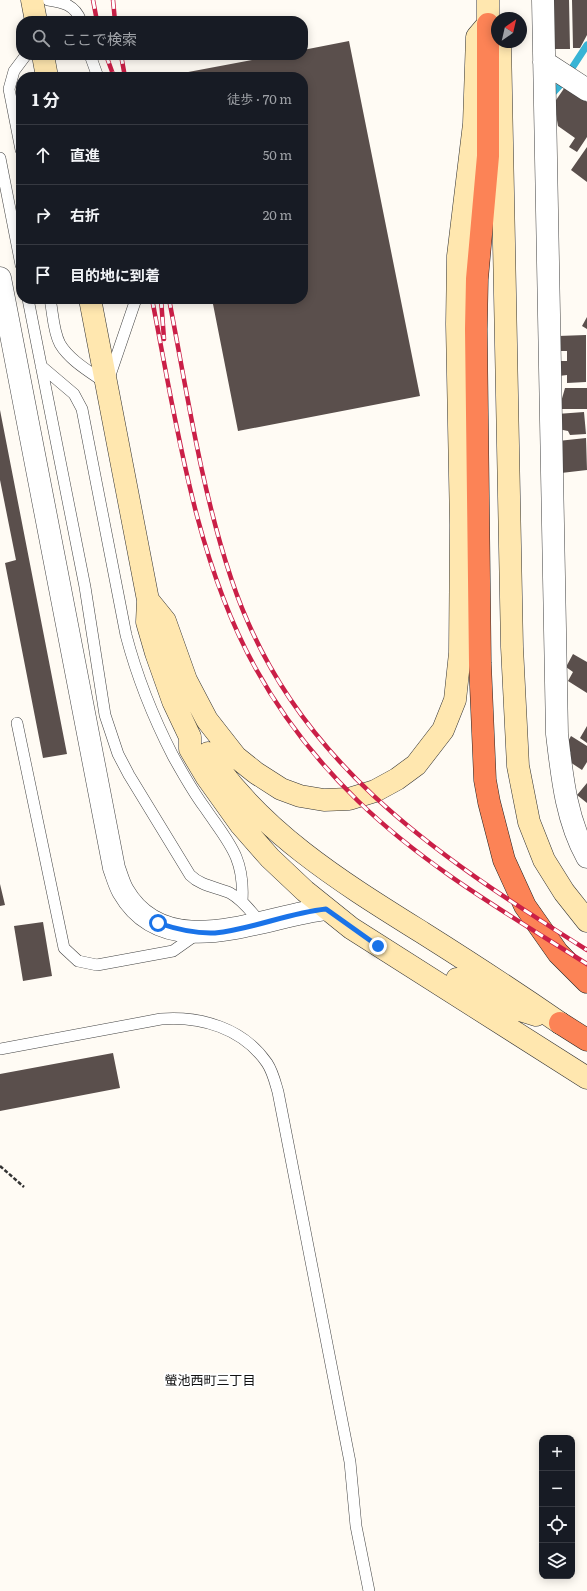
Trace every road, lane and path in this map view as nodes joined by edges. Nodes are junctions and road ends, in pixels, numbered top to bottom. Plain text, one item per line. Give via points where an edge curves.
1 (32, 0) edge
2 (48, 0) edge
3 (488, 0) edge
4 (543, 0) edge
5 (35, 16) edge
6 (78, 16) edge
7 (491, 22) edge
8 (491, 30) edge
9 (491, 48) edge
10 (500, 48) edge
11 (22, 60) edge
12 (44, 60) edge
13 (92, 60) edge
14 (544, 62) junction
15 (46, 72) edge
16 (96, 72) edge
17 (587, 90) edge
18 (16, 125) edge
19 (0, 158) edge
20 (16, 239) edge
21 (0, 278) edge
22 (29, 304) edge
23 (51, 304) edge
24 (91, 304) edge
25 (134, 304) edge
26 (41, 366) junction
27 (107, 384) junction
28 (148, 600) junction
29 (17, 723) dead end
30 (190, 737) junction
31 (587, 856) edge
32 (242, 901) junction
33 (326, 909) junction
34 (587, 921) edge
35 (262, 923) junction
36 (200, 933) junction
37 (587, 982) edge
38 (560, 1023) junction
39 (587, 1040) edge
40 (0, 1049) edge
41 (587, 1078) edge
42 (0, 1166) edge
43 (24, 1187) dead end
44 (369, 1591) edge

1 - 5 street
2 - 6 lane via 67,4
3 - 7 street
4 - 14 street
8 - 28 street via 477,37 474,124 458,256 460,653 455,700 443,730 416,765 375,791 349,799 324,800 300,796 281,789 262,778 236,757 211,725 186,680 165,621
9 - 37 highway via 488,156 477,279 476,329 486,780 498,841 525,906 558,953
10 - 34 street via 512,647 518,766 529,822 544,860 564,892
11 - 18 lane via 14,71 9,89
12 - 15 street
13 - 16 lane
14 - 17 street
14 - 31 street via 557,734 568,809
19 - 20 lane
21 - 36 street via 114,868 123,891 141,913 158,923
22 - 26 lane
23 - 27 lane via 60,345 70,356
24 - 27 street
25 - 27 lane
26 - 32 lane via 74,394 82,409 132,659 148,704 173,756 195,794 235,852 242,878
26 - 32 lane via 85,586 110,735 129,775 190,875
27 - 28 street
28 - 30 street via 147,622 156,653 173,701
29 - 36 lane via 64,948 78,962 97,965 173,951
30 - 33 street via 190,750 197,763 241,825 270,858
30 - 38 street via 201,743 244,800 291,844 362,894
32 - 35 lane
33 - 35 street via 306,911
33 - 38 street via 351,911 498,1003
33 - 41 street via 351,928
35 - 36 street via 215,933
38 - 39 highway
40 - 44 lane via 176,1018 207,1022 228,1029 255,1049 267,1064 278,1092 283,1115 350,1462 356,1526
42 - 43 path

